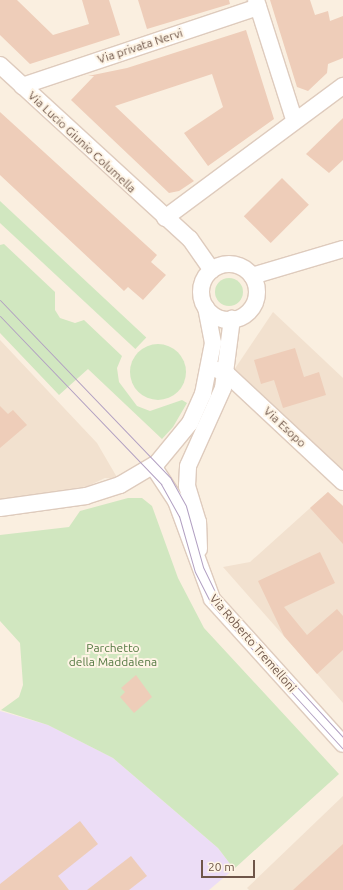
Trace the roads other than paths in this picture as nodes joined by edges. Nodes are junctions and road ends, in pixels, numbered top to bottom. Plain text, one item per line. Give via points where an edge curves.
1 (257, 4) edge
2 (0, 65) edge
3 (22, 86) junction
4 (343, 86) edge
5 (294, 119) junction
6 (165, 218) junction
7 (343, 249) edge
8 (212, 270) junction
9 (252, 276) junction
10 (206, 308) junction
11 (232, 319) junction
12 (210, 368) junction
13 (226, 372) junction
14 (153, 466) junction
15 (343, 482) edge
16 (0, 508) edge
17 (204, 584) junction
18 (343, 744) edge

1 - 3 street, Via privata Nervi
1 - 5 street
2 - 3 street, Via Lucio Giunio Columella
3 - 6 street, Via Lucio Giunio Columella
4 - 5 street
5 - 6 street
6 - 8 street, Via Lucio Giunio Columella via 200,250
7 - 9 street
8 - 9 street via 233,264
8 - 10 street via 201,289
9 - 11 street via 256,287 254,304 245,314
10 - 11 street via 217,317
10 - 12 street via 213,333
11 - 13 street
12 - 13 street
12 - 14 street via 190,423
13 - 15 street, Via Esopo
13 - 17 street via 219,401 188,466 187,486 198,522
14 - 16 street via 120,485 86,496
14 - 17 street, Via Roberto Tremelloni via 179,506
17 - 18 street, Via Roberto Tremelloni via 224,614

